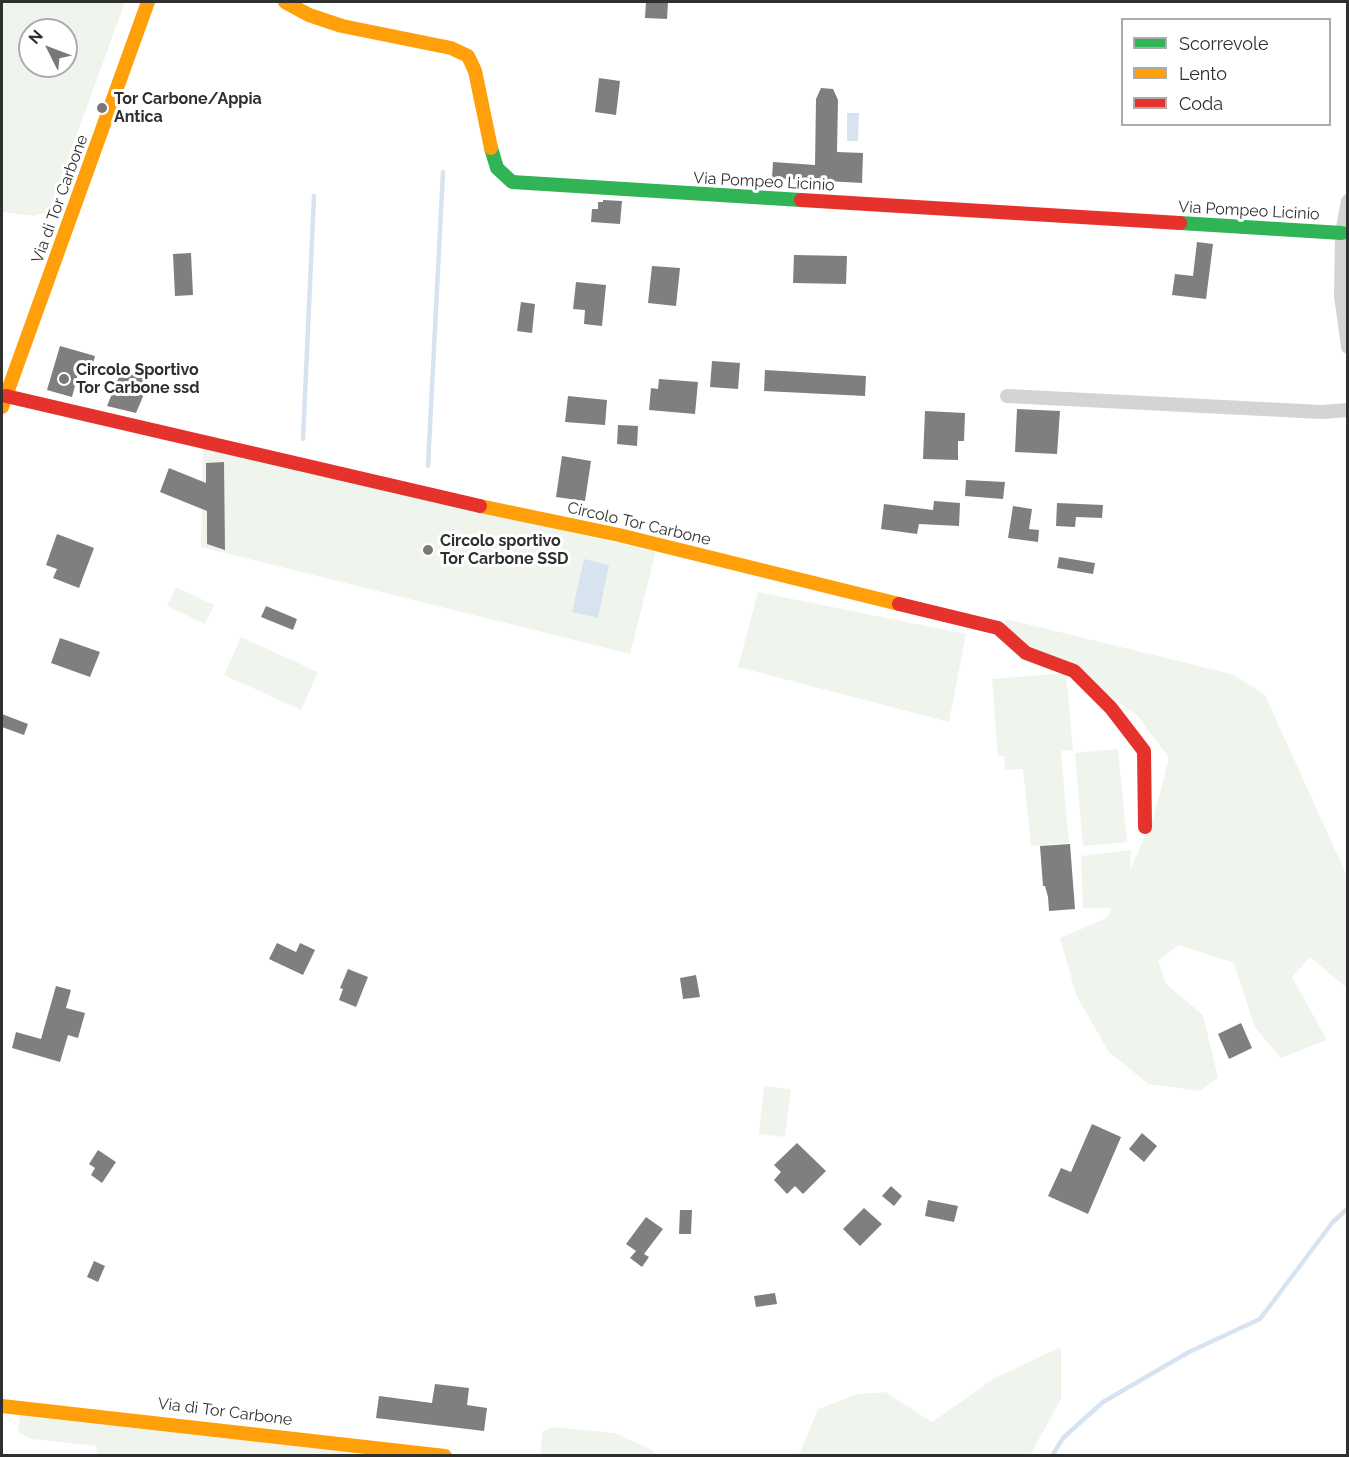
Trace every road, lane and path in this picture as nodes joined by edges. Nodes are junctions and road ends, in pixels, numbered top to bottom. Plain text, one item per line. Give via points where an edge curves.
1 (148, 2) edge
2 (285, 2) edge
3 (1347, 201) edge
4 (1342, 233) junction
5 (1347, 347) edge
6 (1006, 396) dead end
7 (4, 402) edge
8 (1347, 410) edge
9 (1145, 827) dead end
10 (2, 1406) edge
11 (445, 1455) edge

1 - 7 street, Via di Tor Carbone
2 - 4 street, Via Pompeo Licinio via 342,26 451,48 468,56 475,71 493,157 497,168 512,182
3 - 4 street, Via Pompeo Licinio
4 - 5 street, Via Pompeo Licinio via 1341,296
6 - 8 street via 1322,412
7 - 9 street, Circolo Tor Carbone via 209,441 429,495 619,535 998,628 1026,653 1074,671 1111,708 1144,751
10 - 11 street, Via di Tor Carbone

